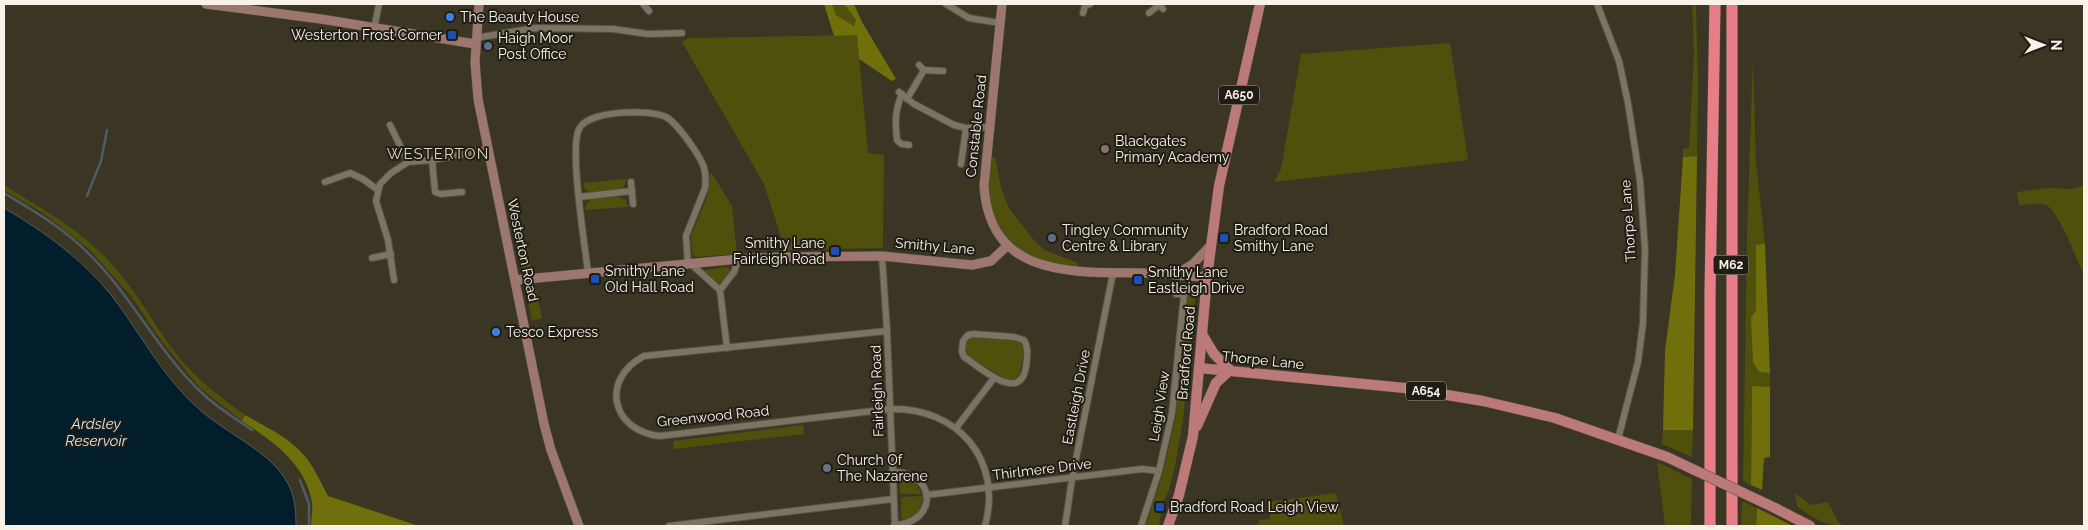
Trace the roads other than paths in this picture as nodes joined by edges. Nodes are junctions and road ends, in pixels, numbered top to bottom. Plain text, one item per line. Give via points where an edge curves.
1 (206, 4) edge
2 (379, 4) edge
3 (479, 4) edge
4 (643, 4) edge
5 (946, 4) edge
6 (1002, 4) edge
7 (1086, 4) edge
8 (1260, 4) edge
9 (1597, 4) edge
10 (1715, 4) edge
11 (1732, 4) edge
12 (1160, 6) edge
13 (254, 8) edge
14 (649, 11) dead end
15 (1083, 13) dead end
16 (1149, 13) dead end
17 (1000, 23) junction
18 (374, 29) junction
19 (682, 33) dead end
20 (476, 41) junction
21 (942, 70) dead end
22 (903, 95) junction
23 (390, 125) dead end
24 (966, 128) junction
25 (989, 128) junction
26 (909, 145) dead end
27 (489, 149) junction
28 (432, 160) junction
29 (408, 162) junction
30 (962, 164) dead end
31 (325, 182) dead end
32 (631, 182) dead end
33 (378, 190) junction
34 (632, 191) junction
35 (462, 192) dead end
36 (580, 197) junction
37 (633, 204) dead end
38 (1211, 245) junction
39 (1007, 246) junction
40 (391, 254) junction
41 (882, 256) junction
42 (372, 258) dead end
43 (738, 260) junction
44 (690, 264) junction
45 (588, 273) junction
46 (1113, 273) junction
47 (1178, 273) junction
48 (1207, 277) junction
49 (394, 280) dead end
50 (516, 280) junction
51 (720, 290) junction
52 (1176, 294) dead end
53 (887, 330) junction
54 (1202, 334) junction
55 (727, 348) junction
56 (1199, 368) junction
57 (1230, 370) junction
58 (994, 378) junction
59 (890, 410) junction
60 (956, 428) junction
61 (1193, 436) junction
62 (1618, 439) junction
63 (1159, 471) junction
64 (892, 472) junction
65 (1072, 478) junction
66 (989, 488) junction
67 (926, 495) junction
68 (893, 499) junction
69 (579, 526) edge
70 (669, 526) edge
71 (894, 526) edge
72 (985, 526) edge
73 (1065, 526) edge
74 (1141, 526) edge
75 (1168, 526) edge
76 (1710, 526) edge
77 (1732, 526) edge
78 (1810, 526) edge

1 - 13 street
2 - 18 street
3 - 20 street, Westerton Road
4 - 14 street
5 - 17 street via 969,18
6 - 17 street, Constable Road
7 - 15 street
8 - 38 main road, Bradford Road / A650 via 1220,186
9 - 62 street, Thorpe Lane via 1620,61 1640,181 1645,249 1643,323 1638,362
10 - 76 highway, M62
11 - 77 highway, M62
12 - 16 street
13 - 18 street
17 - 25 street, Constable Road
18 - 20 street
19 - 20 street via 534,28
20 - 27 street, Westerton Road via 476,88
21 - 22 street via 922,68
22 - 24 street via 942,120
22 - 26 street via 896,108 896,134 901,144
23 - 29 street
24 - 25 street
24 - 30 street
25 - 39 street, Constable Road via 985,200 993,225
27 - 28 street
27 - 50 street, Westerton Road
28 - 29 street
28 - 35 street via 435,192
29 - 33 street via 383,180
31 - 33 street via 350,173
32 - 34 street
33 - 40 street via 376,201
34 - 36 street
34 - 37 street
36 - 44 street via 576,143 585,121 602,115 648,113 665,117 681,133 705,172 705,188 686,236
36 - 45 street
38 - 47 street via 1193,264
38 - 48 main road, Bradford Road / A650
39 - 41 street, Smithy Lane via 995,258 982,264
39 - 46 street via 1042,266 1067,271
40 - 42 street
40 - 49 street
41 - 43 street, Smithy Lane
41 - 53 street, Fairleigh Road
43 - 44 street, Smithy Lane
43 - 51 street via 734,272
44 - 45 street, Smithy Lane
44 - 51 street
45 - 50 street, Smithy Lane
46 - 47 street
46 - 65 street, Eastleigh Drive
47 - 48 street
48 - 54 main road, Bradford Road / A650
50 - 69 street, Westerton Road via 548,441
51 - 55 street
52 - 63 street, Leigh View via 1184,294 1178,361 1172,413
53 - 55 street, Greenwood Road
53 - 59 street, Fairleigh Road
54 - 56 main road, Bradford Road / A650
54 - 57 main road via 1214,354
55 - 59 street, Greenwood Road via 644,356 632,362 620,378 616,396 618,409 625,421 635,429 660,436
56 - 57 main road, Thorpe Lane / A654
56 - 61 main road, Bradford Road / A650
57 - 61 main road via 1216,382
57 - 62 main road, Thorpe Lane / A654 via 1405,388 1483,400 1555,418
58 - 58 street via 1014,384 1024,376 1028,350 1024,340 974,334 965,337 961,346 964,356
58 - 60 street
59 - 60 street, Greenwood Road via 928,414
59 - 64 street, Fairleigh Road
60 - 66 street via 976,450
61 - 75 main road, Bradford Road / A650
62 - 78 main road, Thorpe Lane / A654, bridge via 1668,457
63 - 65 street, Thirlmere Drive via 1142,469
63 - 74 street, Leigh View
64 - 67 street via 917,477
64 - 68 street, Fairleigh Road
65 - 66 street, Thirlmere Drive
65 - 73 street, Eastleigh Drive
66 - 67 street, Thirlmere Drive
66 - 72 street via 990,507
67 - 71 street via 924,509 916,519
68 - 70 street
68 - 71 street, Fairleigh Road

